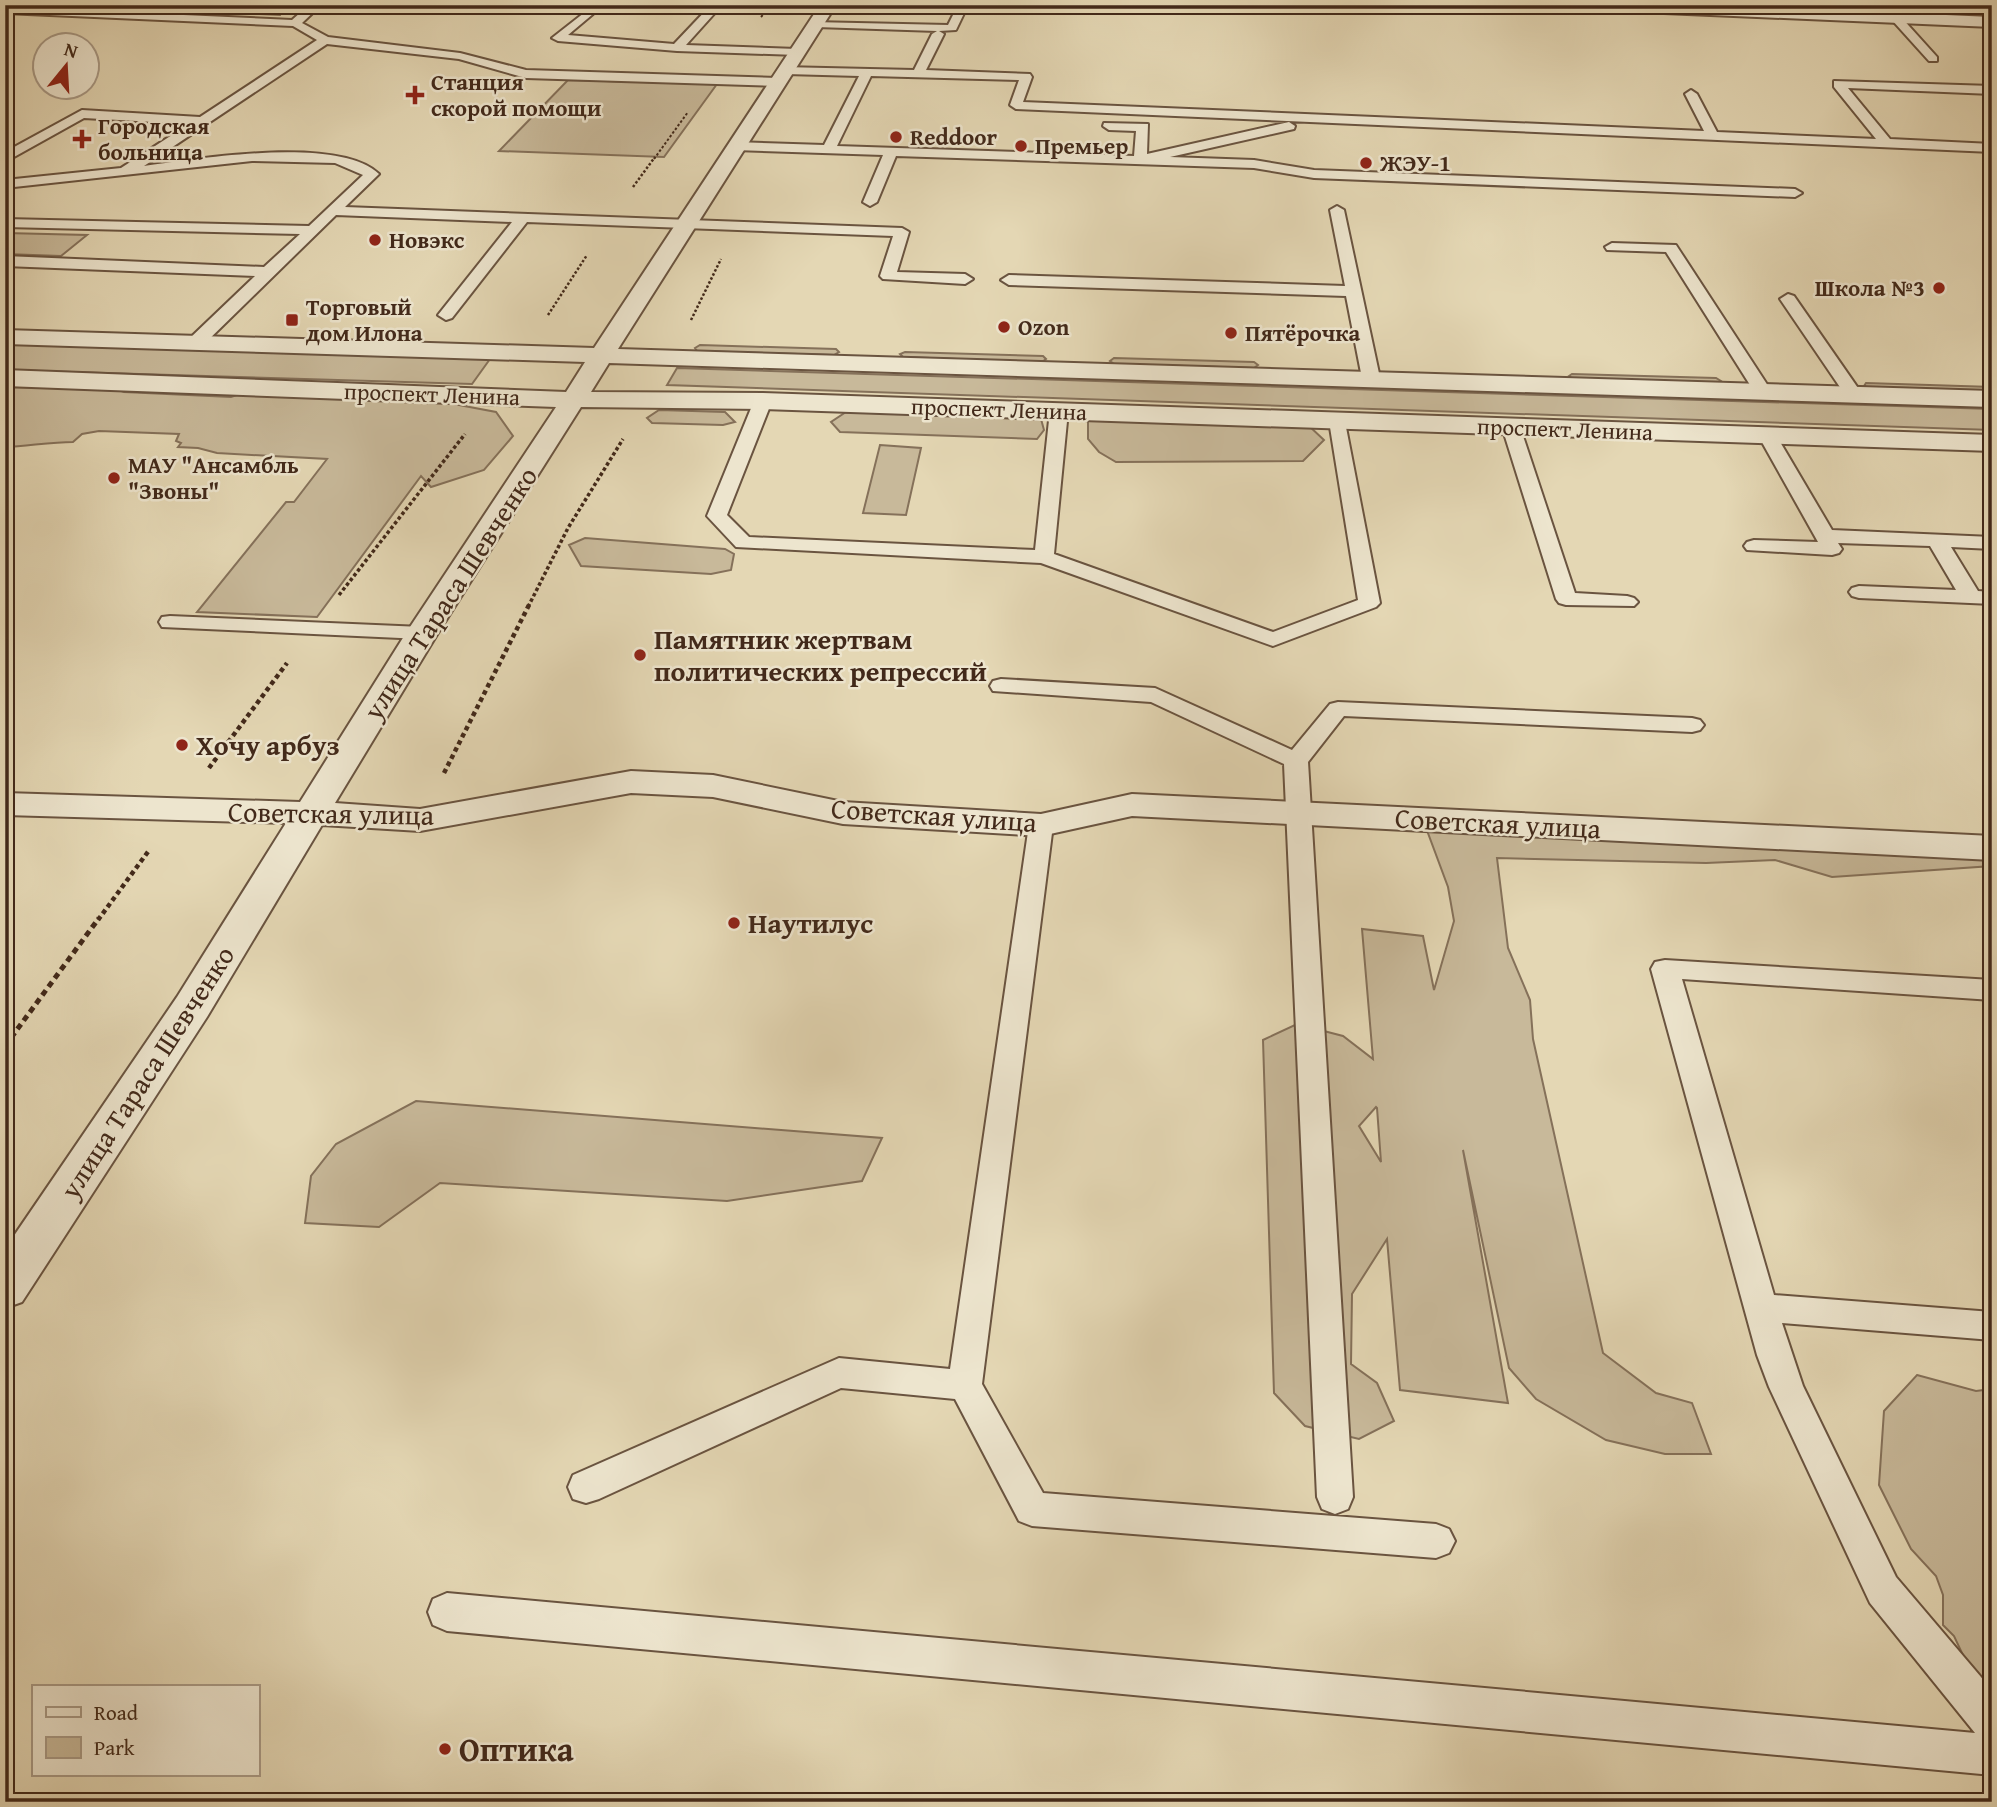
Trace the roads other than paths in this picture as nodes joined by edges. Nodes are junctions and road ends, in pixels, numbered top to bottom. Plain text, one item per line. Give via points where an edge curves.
1 (316, 5) edge
2 (717, 5) edge
3 (828, 5) edge
4 (963, 5) edge
5 (1594, 5) edge
6 (5, 10) edge
7 (589, 12) dead end
8 (1896, 18) junction
9 (1992, 22) edge
10 (295, 23) junction
11 (816, 24) junction
12 (938, 34) dead end
13 (326, 40) junction
14 (677, 48) junction
15 (1933, 59) dead end
16 (787, 68) junction
17 (867, 72) junction
18 (918, 74) junction
19 (1992, 90) edge
20 (1691, 94) dead end
21 (1017, 105) junction
22 (1322, 118) junction
23 (201, 121) junction
24 (1010, 122) dead end
25 (1090, 125) dead end
26 (1713, 136) junction
27 (1886, 144) junction
28 (735, 146) junction
29 (1992, 148) edge
30 (828, 150) junction
31 (891, 152) junction
32 (5, 158) edge
33 (1140, 160) junction
34 (125, 172) junction
35 (5, 184) edge
36 (1795, 193) dead end
37 (870, 202) dead end
38 (1337, 210) dead end
39 (332, 211) junction
40 (523, 218) junction
41 (5, 223) edge
42 (684, 224) junction
43 (312, 230) junction
44 (1612, 247) dead end
45 (5, 261) edge
46 (268, 272) junction
47 (965, 279) dead end
48 (1009, 280) dead end
49 (1352, 291) junction
50 (1787, 299) dead end
51 (446, 315) dead end
52 (5, 337) edge
53 (195, 343) junction
54 (602, 357) junction
55 (5, 378) edge
56 (1371, 378) junction
57 (1763, 392) junction
58 (1854, 395) junction
59 (574, 399) junction
60 (1992, 399) edge
61 (763, 401) junction
62 (1059, 411) junction
63 (1338, 421) junction
64 (1511, 427) junction
65 (1767, 435) junction
66 (1992, 443) edge
67 (1825, 536) junction
68 (1937, 541) junction
69 (1992, 543) edge
70 (1754, 545) dead end
71 (1044, 557) junction
72 (1859, 592) dead end
73 (1981, 598) edge
74 (1627, 602) dead end
75 (170, 622) dead end
76 (422, 633) junction
77 (1001, 686) dead end
78 (1692, 725) dead end
79 (1296, 761) junction
80 (5, 804) edge
81 (311, 813) junction
82 (1300, 813) junction
83 (1041, 825) junction
84 (1992, 848) edge
85 (1992, 990) edge
86 (5, 1288) edge
87 (1761, 1308) junction
88 (1992, 1326) edge
89 (965, 1385) junction
90 (586, 1487) dead end
91 (1335, 1497) dead end
92 (1436, 1541) dead end
93 (447, 1612) dead end
94 (1992, 1722) edge
95 (1992, 1755) edge

1 - 10 lane
2 - 14 lane
3 - 11 street, улица Тараса Шевченко
4 - 11 lane via 952,28
5 - 8 street
6 - 10 lane
7 - 14 lane via 558,38
8 - 9 street
8 - 15 lane
10 - 13 lane
11 - 16 street, улица Тараса Шевченко
12 - 18 lane
13 - 16 lane via 460,56 526,74 710,80
13 - 23 lane
14 - 16 lane via 730,50
16 - 17 lane
16 - 28 street, улица Тараса Шевченко
17 - 18 lane
17 - 30 lane
18 - 21 lane via 1026,77
19 - 27 lane via 1838,84
20 - 26 lane
21 - 22 lane
21 - 24 lane
22 - 26 lane
22 - 33 lane
23 - 32 lane via 82,114
23 - 34 lane
25 - 33 lane via 1143,127
26 - 27 lane
27 - 29 lane
28 - 30 lane
28 - 42 street, улица Тараса Шевченко
30 - 31 lane
31 - 33 lane
31 - 37 lane
33 - 36 lane via 1254,164 1314,174
34 - 35 lane
34 - 39 lane via 252,157 337,159 372,174
38 - 49 lane
39 - 40 lane
39 - 43 lane
40 - 42 lane
40 - 51 lane
41 - 43 lane
42 - 47 lane via 902,232 888,276
42 - 54 street, улица Тараса Шевченко
43 - 46 lane
44 - 57 lane via 1671,248
45 - 46 lane
46 - 53 lane
48 - 49 lane
49 - 56 lane
50 - 58 lane
52 - 53 street, проспект Ленина
53 - 54 street, проспект Ленина
54 - 56 street, проспект Ленина
54 - 59 street, улица Тараса Шевченко
55 - 59 street, проспект Ленина
56 - 57 street, проспект Ленина
57 - 58 street, проспект Ленина
58 - 60 street, проспект Ленина
59 - 61 street, проспект Ленина
59 - 76 street, улица Тараса Шевченко
61 - 62 street, проспект Ленина
61 - 71 lane via 717,516 743,543
62 - 63 street, проспект Ленина
62 - 71 lane
63 - 64 street, проспект Ленина
63 - 71 lane via 1369,603 1273,639
64 - 65 street, проспект Ленина
64 - 74 lane via 1566,598
65 - 66 street, проспект Ленина
65 - 67 lane
67 - 68 lane
67 - 70 lane via 1832,548
68 - 69 lane
68 - 73 lane
72 - 73 lane
75 - 76 lane
76 - 81 street, улица Тараса Шевченко
77 - 79 lane via 1155,695
78 - 79 lane via 1338,709
79 - 82 lane
80 - 81 street, Советская улица
81 - 83 street, Советская улица via 420,820 631,782 712,786 843,813
81 - 86 street, улица Тараса Шевченко via 192,1007
82 - 83 street, Советская улица via 1132,805
82 - 84 street, Советская улица
82 - 91 lane
83 - 89 lane
85 - 87 lane via 1665,969
87 - 88 lane
87 - 94 lane via 1786,1387 1883,1590
89 - 90 lane via 839,1373
89 - 92 lane via 1032,1509
93 - 95 lane

